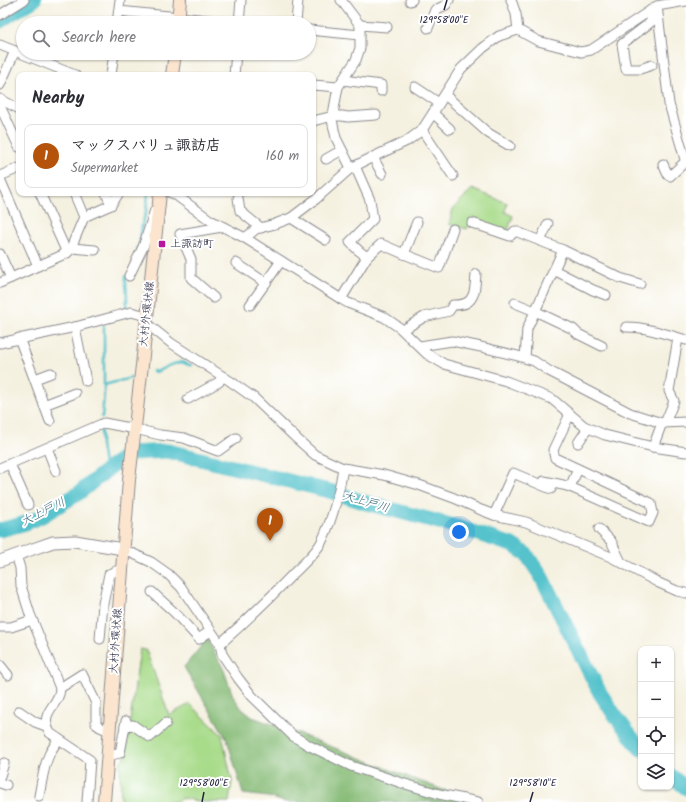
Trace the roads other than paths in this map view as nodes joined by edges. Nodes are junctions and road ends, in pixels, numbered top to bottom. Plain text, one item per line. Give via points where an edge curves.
1 (24, 0) edge
2 (120, 0) edge
3 (180, 0) edge
4 (241, 0) edge
5 (298, 0) edge
6 (449, 0) edge
7 (511, 0) edge
8 (342, 1) edge
9 (686, 1) edge
10 (654, 8) junction
11 (2, 10) edge
12 (119, 11) junction
13 (118, 16) edge
14 (152, 16) edge
15 (178, 16) edge
16 (240, 16) edge
17 (297, 16) edge
18 (360, 25) junction
19 (386, 28) dead end
20 (428, 28) dead end
21 (518, 30) junction
22 (316, 31) edge
23 (360, 35) junction
24 (0, 45) edge
25 (15, 51) joint
26 (38, 60) edge
27 (113, 60) edge
28 (174, 60) edge
29 (235, 60) edge
30 (652, 65) dead end
31 (68, 72) edge
32 (111, 72) edge
33 (172, 72) edge
34 (234, 72) edge
35 (341, 84) junction
36 (0, 85) edge
37 (316, 85) edge
38 (415, 87) dead end
39 (381, 91) dead end
40 (445, 95) junction
41 (0, 99) edge
42 (439, 103) junction
43 (0, 106) edge
44 (16, 107) edge
45 (433, 113) junction
46 (376, 115) dead end
47 (333, 116) junction
48 (316, 120) edge
49 (450, 129) dead end
50 (422, 130) junction
51 (16, 141) edge
52 (510, 146) dead end
53 (342, 150) junction
54 (373, 156) junction
55 (326, 159) dead end
56 (686, 163) edge
57 (663, 164) dead end
58 (353, 167) junction
59 (16, 169) edge
60 (382, 174) dead end
61 (453, 176) dead end
62 (0, 177) edge
63 (42, 196) edge
64 (75, 196) edge
65 (107, 196) edge
66 (118, 196) edge
67 (159, 196) edge
68 (160, 196) edge
69 (177, 196) edge
70 (238, 198) dead end
71 (111, 205) junction
72 (84, 217) junction
73 (292, 218) junction
74 (417, 222) dead end
75 (472, 223) dead end
76 (548, 224) dead end
77 (222, 226) junction
78 (261, 228) junction
79 (453, 229) dead end
80 (245, 238) junction
81 (326, 240) dead end
82 (540, 241) junction
83 (95, 250) dead end
84 (563, 250) junction
85 (70, 251) junction
86 (0, 254) edge
87 (404, 254) junction
88 (367, 257) junction
89 (281, 261) junction
90 (236, 263) dead end
91 (38, 266) junction
92 (554, 270) junction
93 (476, 274) dead end
94 (129, 276) dead end
95 (11, 278) junction
96 (0, 283) edge
97 (266, 283) junction
98 (640, 284) dead end
99 (606, 295) dead end
100 (214, 298) dead end
101 (341, 299) junction
102 (515, 304) dead end
103 (250, 305) dead end
104 (535, 311) junction
105 (146, 320) junction
106 (75, 327) junction
107 (626, 327) dead end
108 (403, 330) junction
109 (19, 338) junction
110 (682, 339) edge
111 (0, 342) edge
112 (420, 346) junction
113 (602, 346) dead end
114 (525, 358) junction
115 (51, 373) dead end
116 (222, 376) junction
117 (35, 379) junction
118 (86, 381) dead end
119 (75, 392) dead end
120 (188, 400) dead end
121 (44, 405) junction
122 (570, 414) junction
123 (50, 421) dead end
124 (686, 422) edge
125 (663, 423) junction
126 (588, 428) junction
127 (135, 432) junction
128 (236, 438) dead end
129 (578, 443) dead end
130 (653, 447) junction
131 (47, 448) junction
132 (686, 452) edge
133 (10, 464) junction
134 (0, 468) edge
135 (343, 468) junction
136 (578, 469) junction
137 (56, 471) dead end
138 (539, 484) junction
139 (570, 487) junction
140 (551, 489) dead end
141 (533, 492) dead end
142 (28, 505) dead end
143 (494, 515) junction
144 (600, 529) dead end
145 (123, 549) junction
146 (16, 555) junction
147 (0, 561) edge
148 (621, 562) junction
149 (121, 569) junction
150 (152, 592) dead end
151 (686, 593) edge
152 (32, 620) junction
153 (0, 627) edge
154 (210, 631) junction
155 (100, 639) dead end
156 (220, 644) junction
157 (60, 688) junction
158 (19, 711) dead end
159 (166, 723) dead end
160 (46, 726) junction
161 (109, 731) junction
162 (58, 739) junction
163 (107, 756) junction
164 (4, 763) dead end
165 (0, 776) edge
166 (40, 796) dead end
167 (87, 802) edge
168 (104, 802) edge
169 (478, 802) edge

1 - 11 street
2 - 12 street
3 - 15 main road
4 - 16 street
5 - 17 street
6 - 20 street via 446,5 435,10
7 - 21 street
8 - 18 street
9 - 10 street
10 - 21 street via 591,50 581,52 538,41
10 - 30 street via 651,22 622,44 626,69 640,69
10 - 56 street via 669,104
12 - 13 street
12 - 14 street
18 - 19 street
18 - 23 street
21 - 40 street via 499,36 483,48 461,69
22 - 23 street
23 - 35 street via 360,48 356,60
24 - 25 street
25 - 36 street
26 - 31 street
27 - 32 street
28 - 33 main road
29 - 34 street
35 - 37 street
35 - 39 street via 381,85
35 - 47 street
38 - 42 street
40 - 42 street
40 - 52 street via 488,133
41 - 44 street
42 - 45 street
43 - 51 street
45 - 49 street
45 - 50 street
46 - 47 street via 348,118
47 - 48 street
47 - 53 street via 336,138
50 - 54 street via 407,141
50 - 61 street
53 - 55 street
53 - 58 street
54 - 58 street
54 - 60 street
56 - 57 street via 670,176
58 - 73 street
58 - 88 street via 370,200 373,219 350,242
59 - 62 street
62 - 91 street
63 - 85 street
64 - 72 street
65 - 71 street
66 - 71 street
67 - 94 street via 143,248
68 - 105 main road, 大村外環状線
69 - 77 street
70 - 78 street via 240,211
71 - 72 street
72 - 85 street
73 - 78 street
73 - 81 street
74 - 87 street
75 - 82 street via 510,236 515,231
76 - 82 street
77 - 80 street
77 - 100 street via 180,234 191,259 191,278
78 - 80 street
79 - 87 street via 439,268
80 - 89 street
82 - 84 street
83 - 85 street
84 - 92 street
84 - 98 street via 620,278
85 - 91 street
86 - 95 street
87 - 88 street via 381,244
88 - 101 street
89 - 97 street
89 - 101 street
90 - 97 street via 251,278
91 - 95 street
92 - 99 street
92 - 104 street
93 - 108 street via 473,296 465,304 453,305 449,311 424,317
95 - 96 street
97 - 103 street
101 - 108 street via 384,317
102 - 104 street
104 - 113 street
104 - 114 street via 527,329
105 - 106 street via 131,312
105 - 116 street via 171,343
105 - 127 main road, 大村外環状線
106 - 109 street
106 - 118 street
107 - 110 street
108 - 112 street
109 - 111 street
109 - 117 street
110 - 125 street via 669,391 674,401
112 - 114 street via 452,341
112 - 122 street via 427,354 444,364 506,381 552,399
114 - 125 street via 630,413
115 - 117 street
116 - 120 street via 219,382
116 - 135 street via 254,398 314,455
117 - 121 street
119 - 121 street
121 - 123 street
122 - 126 street
122 - 136 street via 553,450 555,458
124 - 125 street
125 - 130 street
126 - 129 street
126 - 130 street
127 - 128 street via 184,438 218,450
127 - 131 street via 104,423
127 - 145 main road, 大村外環状線
130 - 132 street
131 - 133 street
131 - 137 street
133 - 134 street
133 - 142 street
135 - 143 street via 384,475 419,485
135 - 156 street via 332,517 322,542 307,560
136 - 139 street
136 - 139 street via 652,503 653,513 649,522
138 - 139 street via 544,481
138 - 140 street
138 - 141 street
138 - 143 street via 513,473
143 - 148 street via 526,522
144 - 148 street via 611,541
145 - 146 street via 75,541 53,542
145 - 149 main road, 大村外環状線
145 - 154 street via 151,562 168,574 181,587
146 - 147 street
146 - 152 street via 21,586
148 - 151 street via 659,583
149 - 155 street via 109,574
149 - 161 main road, 大村外環状線
150 - 154 street via 180,613 199,639
152 - 153 street via 11,627
152 - 157 street
154 - 156 street
156 - 169 street via 222,654 252,696 293,736 351,766 439,794
157 - 160 street via 60,694 47,717
157 - 161 street via 82,674 96,704 96,724
158 - 160 street via 34,722
159 - 163 street via 150,737 126,723 120,753
160 - 162 street
161 - 163 main road, 大村外環状線
162 - 166 street via 49,754
162 - 167 street via 90,760
163 - 168 main road, 大村外環状線
164 - 165 street

